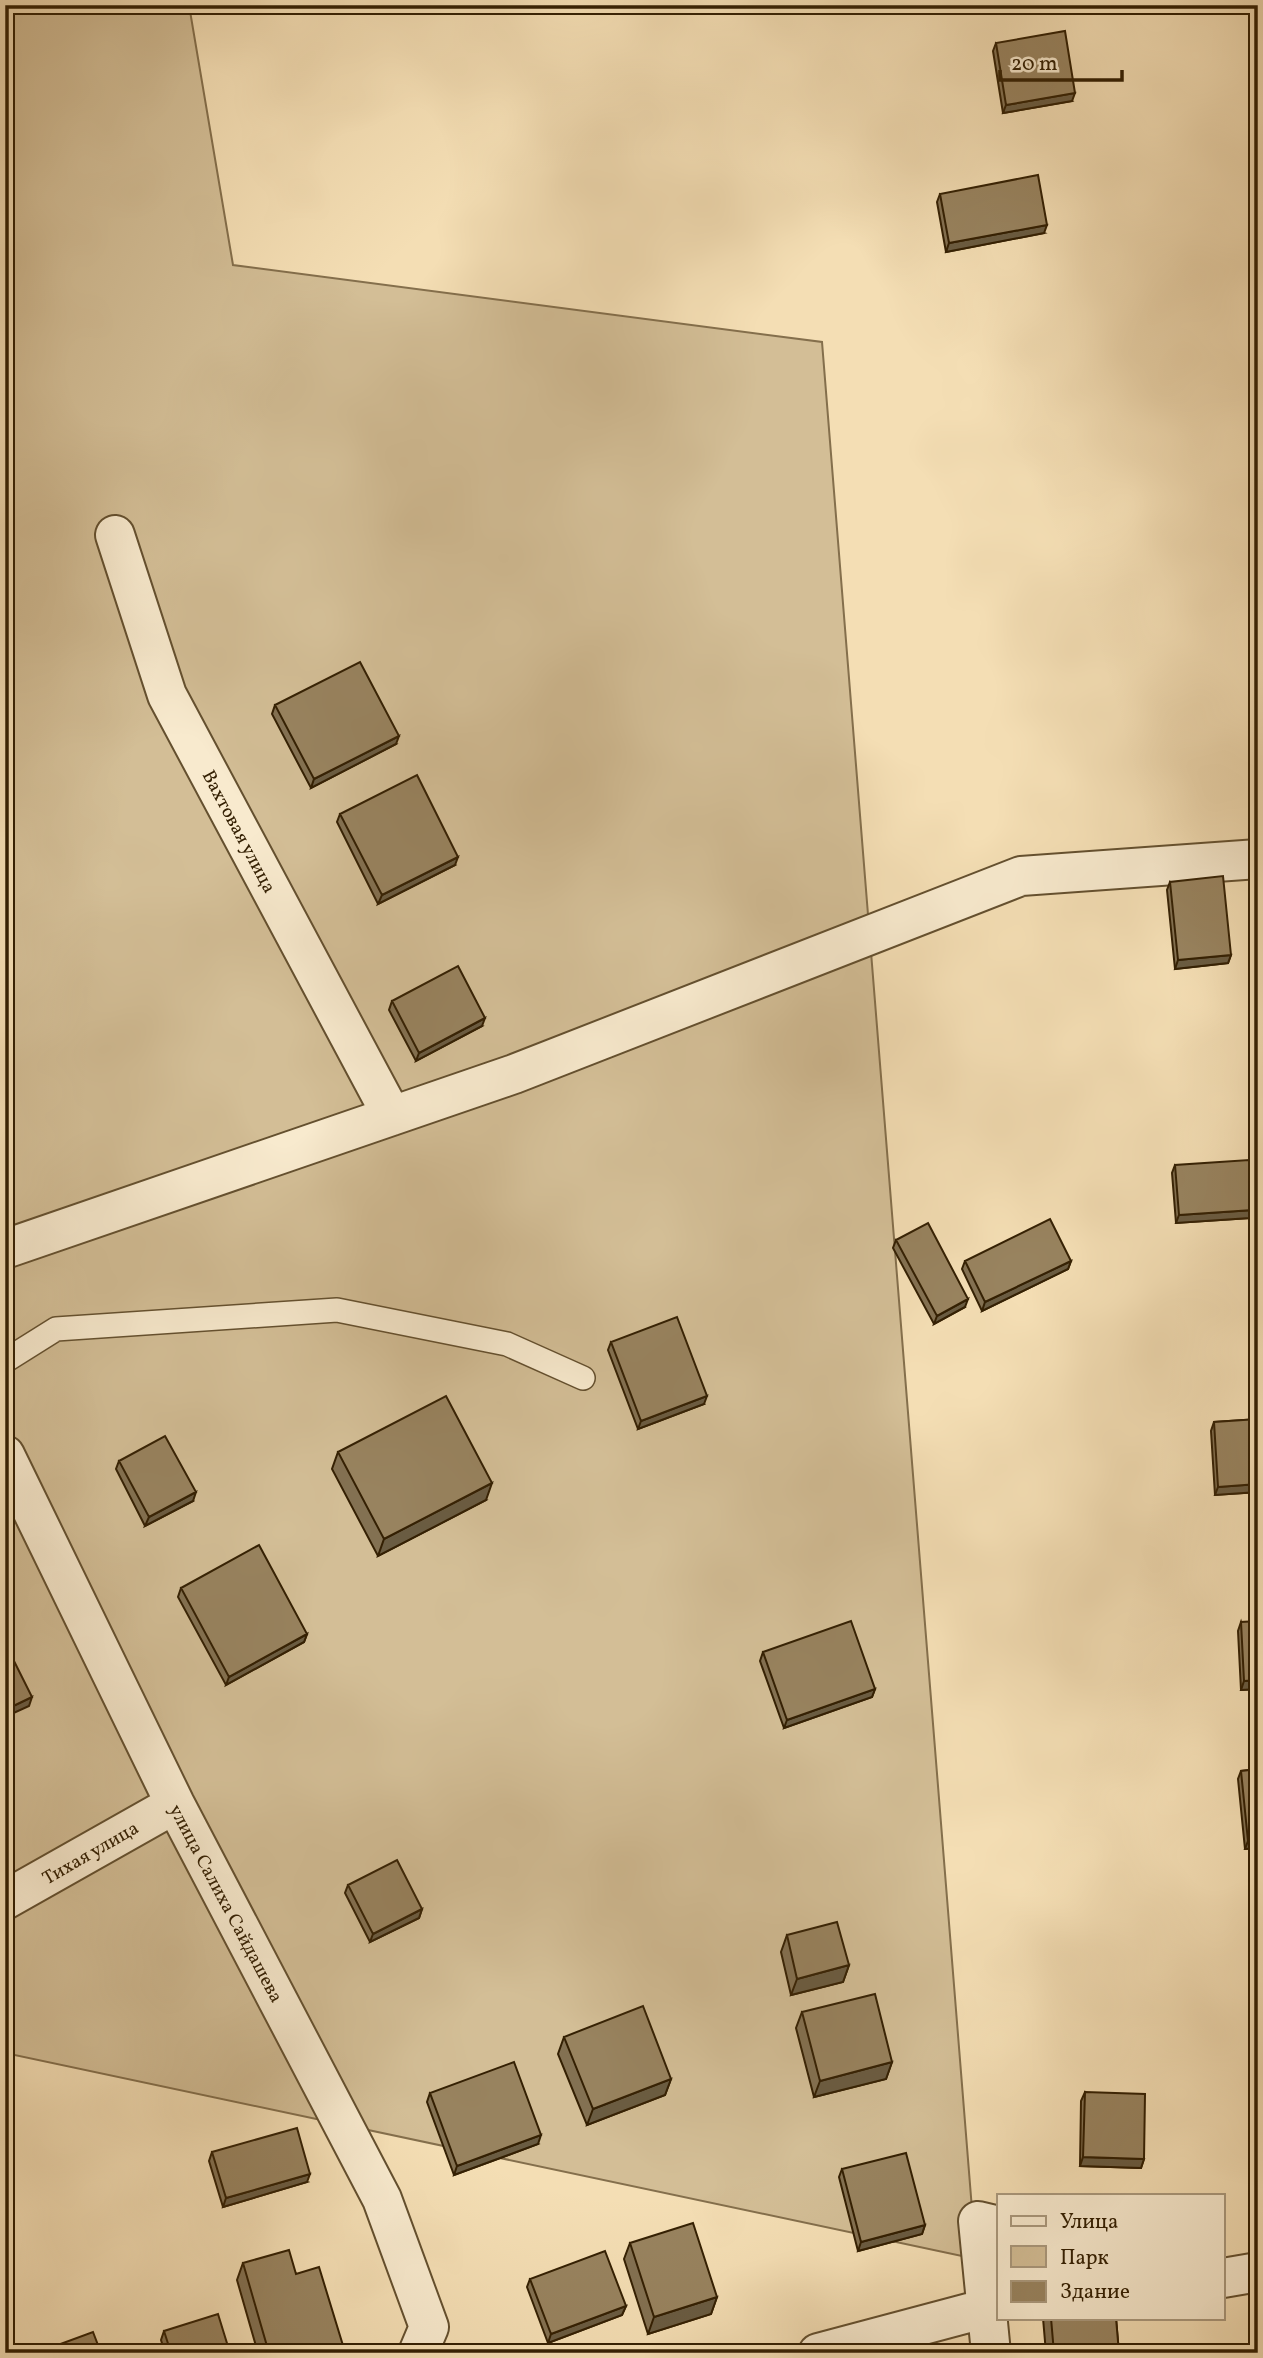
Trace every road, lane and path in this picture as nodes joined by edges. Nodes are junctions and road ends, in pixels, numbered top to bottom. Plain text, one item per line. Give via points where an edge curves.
1 (115, 535) dead end
2 (1258, 859) edge
3 (392, 1116) junction
4 (5, 1249) edge
5 (5, 1361) edge
6 (583, 1378) dead end
7 (5, 1455) edge
8 (175, 1804) junction
9 (5, 1900) edge
10 (988, 2223) edge
11 (1258, 2272) edge
12 (1224, 2278) edge
13 (987, 2308) junction
14 (418, 2353) edge
15 (818, 2353) edge
16 (991, 2353) edge

1 - 3 street, Вахтовая улица via 167,695
2 - 3 street via 1021,876 514,1074
3 - 4 street
5 - 6 lane via 55,1329 337,1310 507,1344
7 - 8 street, улица Салиха Сайдашева
8 - 9 street, Тихая улица
8 - 14 street, улица Салиха Сайдашева via 382,2199 429,2327
10 - 13 street
11 - 12 street
13 - 15 street
13 - 16 street

